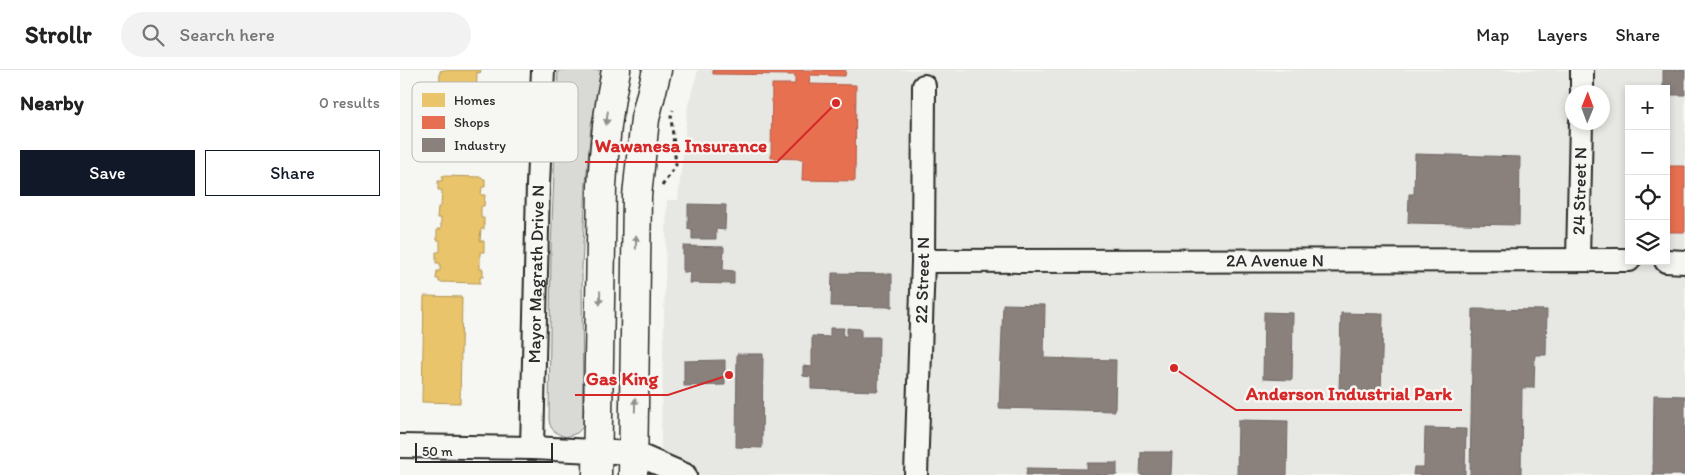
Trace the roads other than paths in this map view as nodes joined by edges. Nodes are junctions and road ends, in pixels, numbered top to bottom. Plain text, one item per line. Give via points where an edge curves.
1 (616, 70) edge
2 (657, 70) edge
3 (1582, 70) edge
4 (1582, 85) edge
5 (924, 86) dead end
6 (1581, 130) edge
7 (539, 162) edge
8 (1578, 259) junction
9 (1625, 260) edge
10 (923, 261) junction
11 (1670, 261) edge
12 (1685, 262) edge
13 (400, 446) edge
14 (532, 448) junction
15 (598, 464) edge
16 (634, 464) edge
17 (685, 475) edge
18 (916, 475) edge

1 -> 15 main road via 609,105 602,186
16 -> 2 main road via 637,196 645,119
3 - 4 street
5 - 10 street, 22 Street N
6 - 8 street, 24 Street N
7 - 14 street, Mayor Magrath Drive N
8 - 9 street, 2A Avenue N
8 - 10 street, 2A Avenue N
10 - 18 street, 22 Street N
11 - 12 street
13 - 14 street
14 - 15 street
15 - 16 street
16 - 17 street

